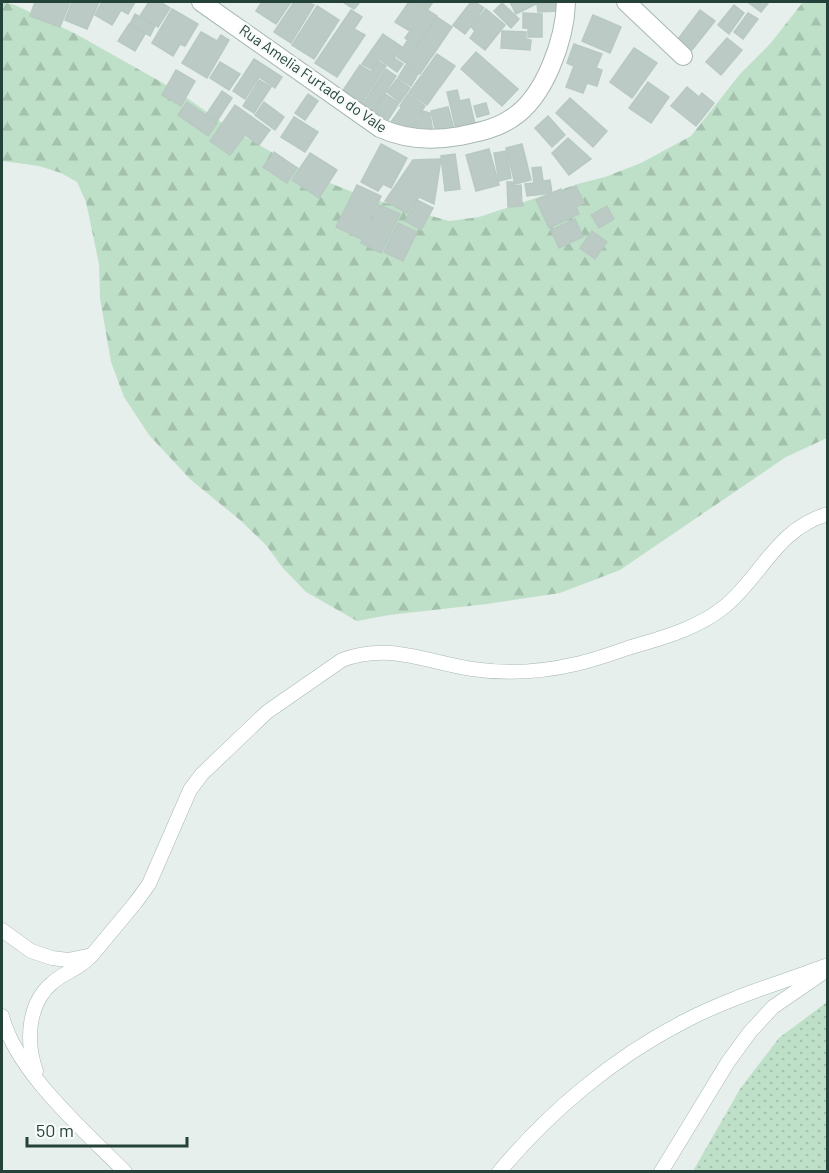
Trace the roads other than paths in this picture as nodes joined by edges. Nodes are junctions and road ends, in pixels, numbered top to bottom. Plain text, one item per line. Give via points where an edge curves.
1 (626, 2) edge
2 (210, 4) edge
3 (567, 4) edge
4 (683, 56) dead end
5 (828, 514) edge
6 (2, 930) edge
7 (92, 955) junction
8 (828, 964) edge
9 (828, 970) edge
10 (2, 1016) edge
11 (40, 1081) junction
12 (125, 1172) edge
13 (499, 1172) edge
14 (661, 1172) edge

1 - 4 street
2 - 3 street, Rua Amelia Furtado do Vale via 380,128 421,140 481,132 518,114 546,77 559,45
5 - 7 lane via 796,528 740,591 711,617 576,664 495,672 389,652 342,660 267,712 202,774 190,790 149,884
6 - 7 lane via 31,951 52,958 68,960
7 - 11 lane via 80,967 51,983 32,1016 30,1054
8 - 13 lane via 712,1009 647,1043 562,1107
9 - 14 lane via 773,1007 750,1032
10 - 11 lane via 14,1048
11 - 12 lane

